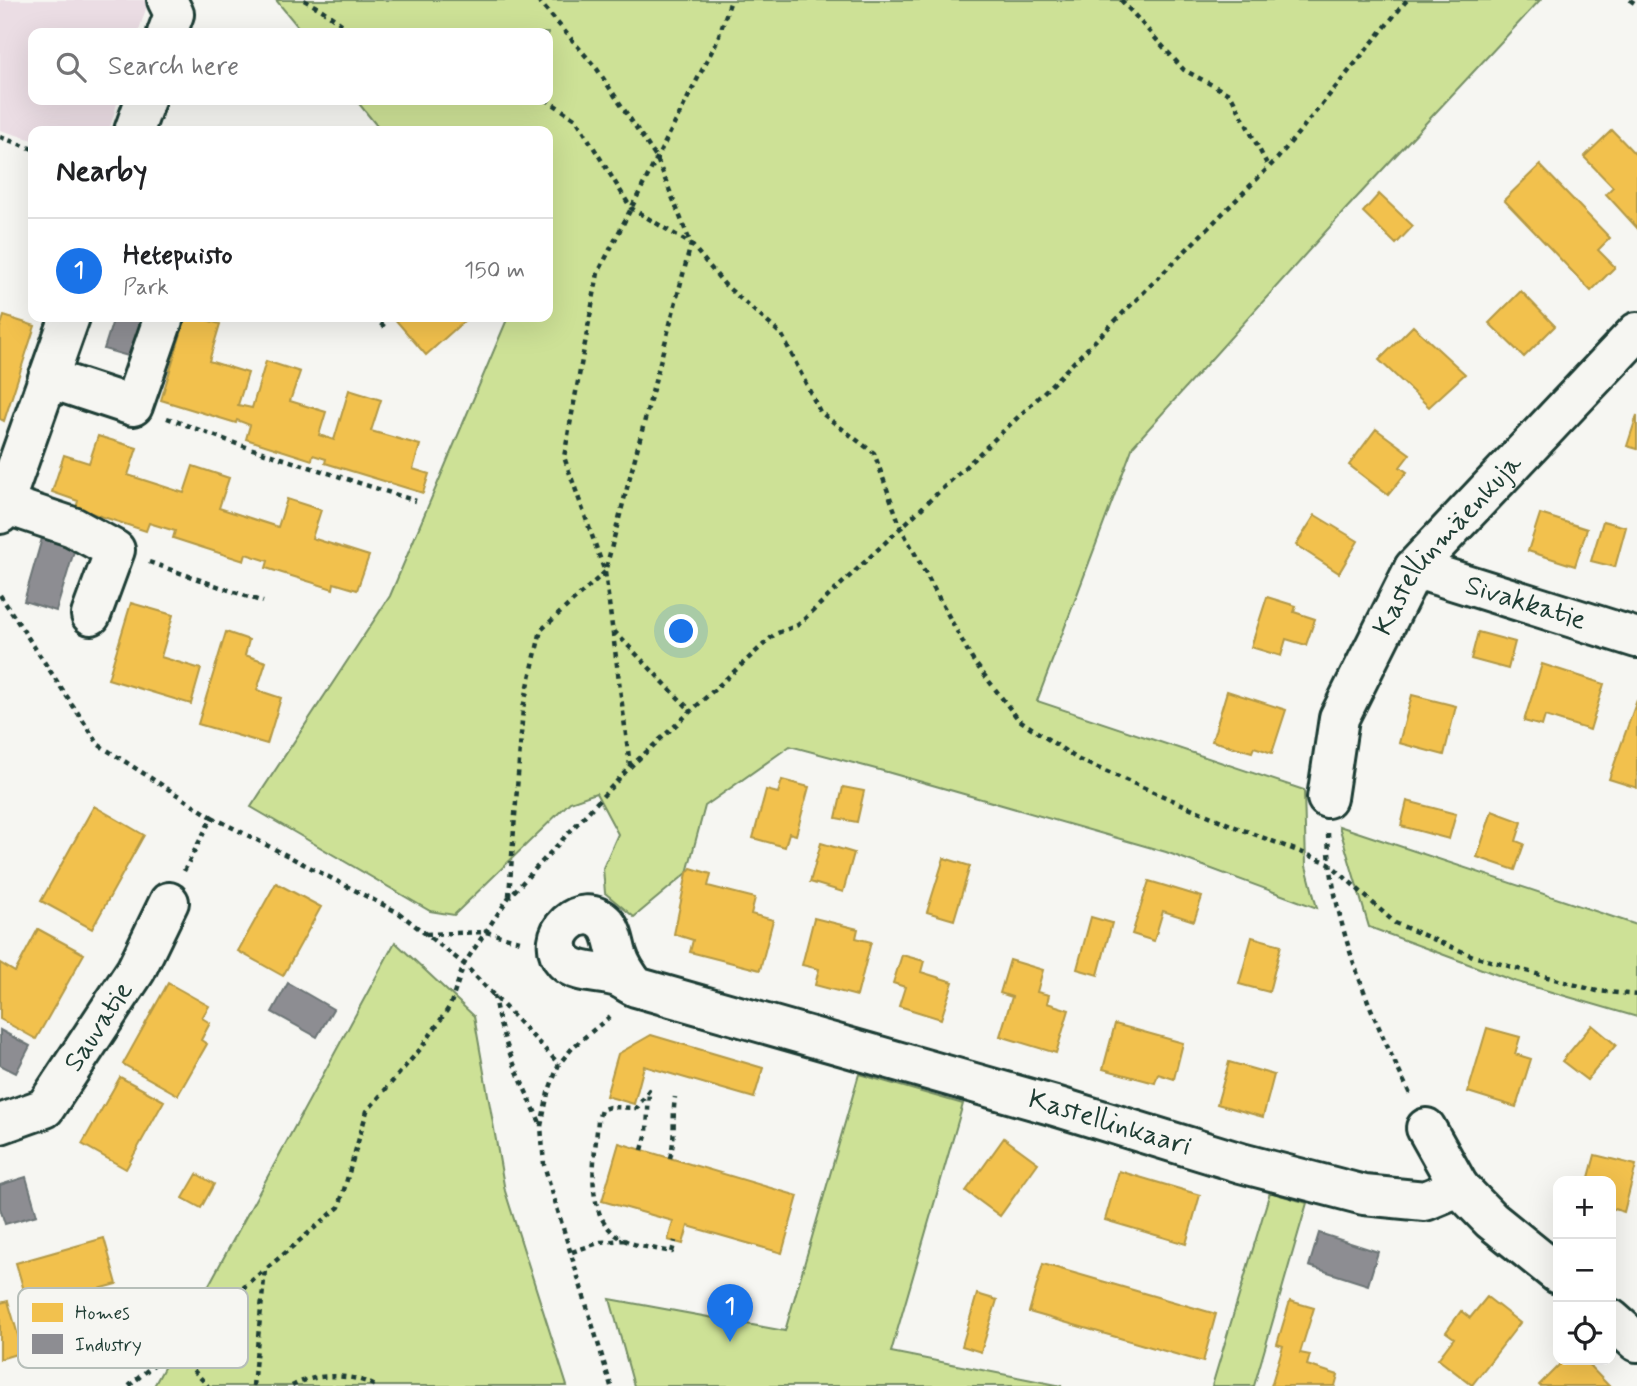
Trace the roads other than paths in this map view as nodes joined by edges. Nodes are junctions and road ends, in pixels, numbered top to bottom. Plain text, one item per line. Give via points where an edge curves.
1 (143, 105) edge
2 (136, 126) edge
3 (68, 322) edge
4 (162, 322) edge
5 (1637, 332) edge
6 (48, 377) junction
7 (11, 450) edge
8 (2, 509) edge
9 (1414, 568) junction
10 (91, 615) dead end
11 (1637, 638) edge
12 (1327, 798) road end
13 (169, 902) road end
14 (636, 988) junction
15 (0, 1124) edge
16 (1426, 1128) road end
17 (1459, 1186) junction
18 (1553, 1270) edge
19 (1616, 1323) edge
20 (1637, 1342) edge

1 - 2 street
3 - 6 street
4 - 6 street via 133,406
5 - 9 street, Kastellinmäenkuja
6 - 7 street
7 - 8 street
8 - 10 street via 73,527 115,550
9 - 11 street, Sivakkatie
9 - 12 street, Kastellinmäenkuja via 1339,718
13 - 15 street, Sauvatie via 136,970 45,1108
14 - 14 street, Kastellinkaari via 621,964 607,925 588,915 567,922 558,940 565,961 618,977
14 - 17 street, Kastellinkaari via 1364,1195 1425,1200
16 - 17 street
17 - 18 street via 1491,1220
19 - 20 street

